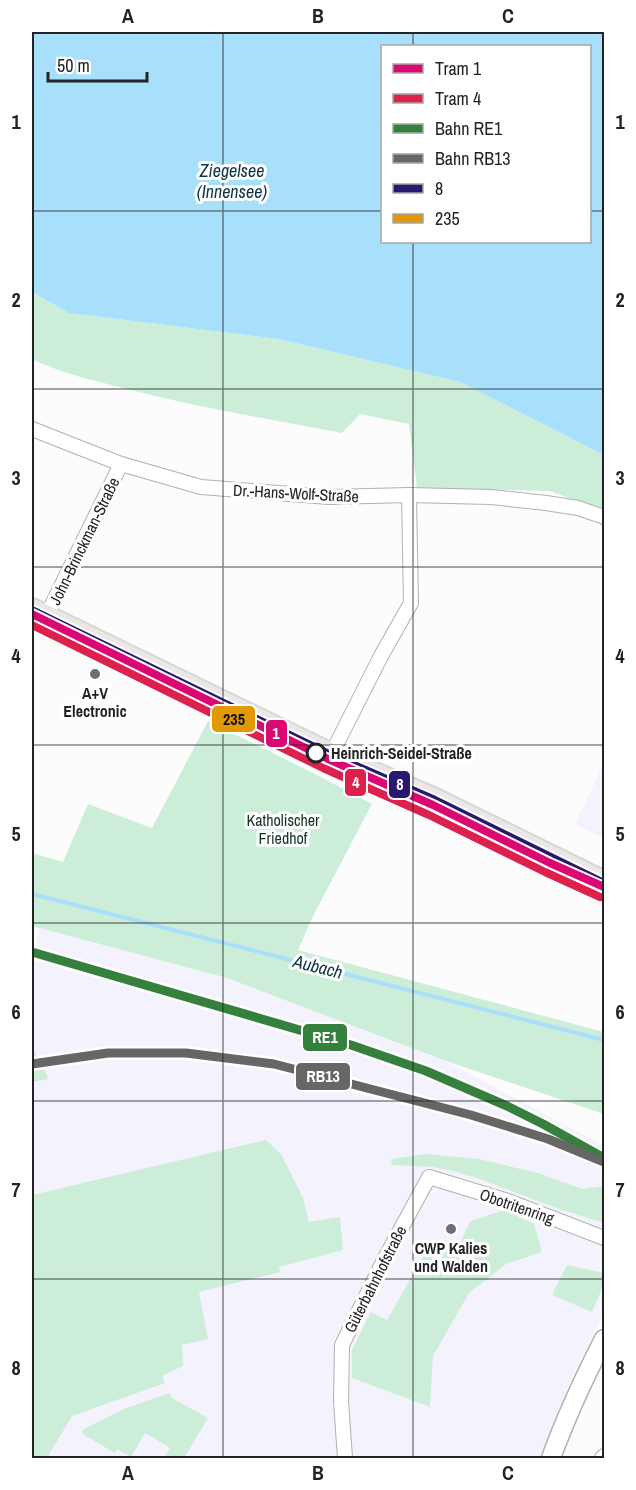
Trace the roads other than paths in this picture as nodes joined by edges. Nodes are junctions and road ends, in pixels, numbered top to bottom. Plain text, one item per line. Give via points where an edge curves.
1 (32, 429) edge
2 (121, 464) junction
3 (409, 495) junction
4 (604, 517) edge
5 (39, 614) edge
6 (331, 755) junction
7 (604, 883) edge
8 (429, 1177) joint
9 (604, 1238) edge
10 (604, 1339) edge
11 (345, 1458) edge
12 (551, 1458) edge

1 - 2 street, Dr.-Hans-Wolf-Straße
2 - 3 street, Dr.-Hans-Wolf-Straße via 201,487 329,497
2 - 5 street, John-Brinckman-Straße
3 - 4 street, Dr.-Hans-Wolf-Straße via 546,502
3 - 6 street via 411,603
5 - 6 main road
6 - 7 main road via 435,800
8 - 9 street, Obotritenring via 508,1201
8 - 11 street, Güterbahnhofstraße via 342,1345
10 - 12 street via 566,1416

